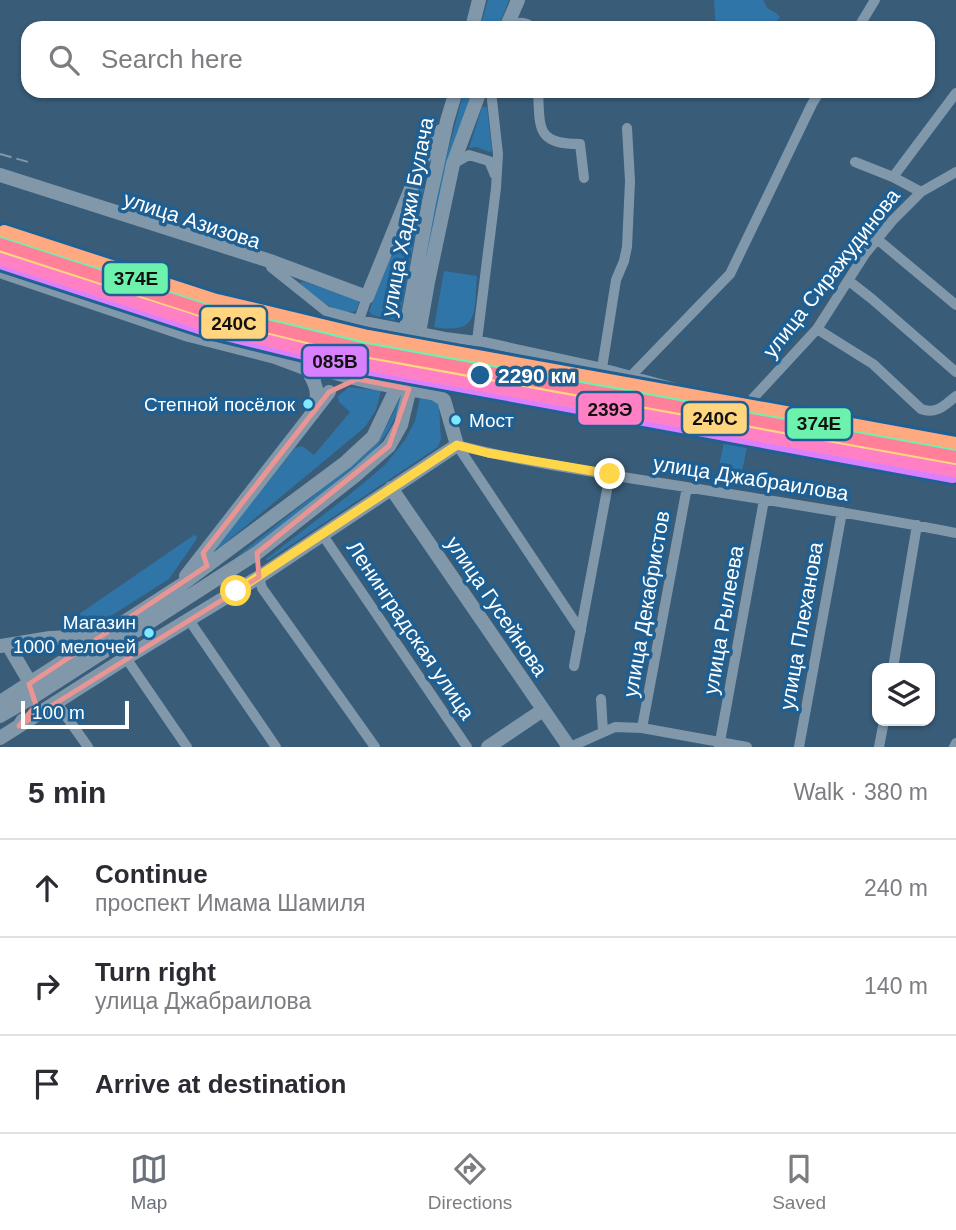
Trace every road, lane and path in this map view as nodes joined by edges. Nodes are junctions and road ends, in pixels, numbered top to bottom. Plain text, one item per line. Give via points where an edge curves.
1 (479, 0) edge
2 (517, 0) edge
3 (875, 0) edge
4 (474, 21) edge
5 (508, 21) edge
6 (862, 21) edge
7 (956, 93) edge
8 (454, 98) edge
9 (477, 98) edge
10 (492, 98) edge
11 (539, 98) edge
12 (816, 98) edge
13 (447, 121) junction
14 (627, 128) dead end
15 (423, 159) junction
16 (438, 162) junction
17 (855, 162) dead end
18 (453, 164) junction
19 (956, 173) edge
20 (0, 175) edge
21 (893, 177) junction
22 (584, 178) dead end
23 (0, 180) edge
24 (496, 188) junction
25 (921, 192) junction
26 (877, 240) junction
27 (0, 262) edge
28 (272, 265) junction
29 (0, 271) edge
30 (849, 281) junction
31 (368, 297) junction
32 (956, 304) edge
33 (359, 320) junction
34 (817, 329) junction
35 (477, 341) junction
36 (602, 368) junction
37 (956, 372) edge
38 (631, 376) junction
39 (326, 382) junction
40 (401, 395) junction
41 (956, 396) edge
42 (745, 407) junction
43 (457, 445) junction
44 (956, 446) edge
45 (610, 474) junction
46 (687, 487) junction
47 (391, 488) junction
48 (764, 500) junction
49 (842, 512) junction
50 (917, 526) junction
51 (956, 533) edge
52 (322, 534) junction
53 (257, 553) junction
54 (206, 559) junction
55 (259, 577) junction
56 (193, 594) junction
57 (189, 620) junction
58 (581, 631) junction
59 (101, 636) junction
60 (4, 645) edge
61 (121, 661) junction
62 (894, 663) edge
63 (82, 665) junction
64 (574, 666) dead end
65 (53, 684) junction
66 (31, 691) junction
67 (601, 699) dead end
68 (56, 702) junction
69 (0, 705) edge
70 (545, 714) junction
71 (19, 726) junction
72 (883, 726) edge
73 (642, 728) junction
74 (603, 732) junction
75 (0, 738) edge
76 (720, 744) edge
77 (88, 747) edge
78 (187, 747) edge
79 (276, 747) edge
80 (375, 747) edge
81 (467, 747) edge
82 (488, 747) edge
83 (503, 747) edge
84 (569, 747) edge
85 (747, 747) edge
86 (799, 747) edge
87 (879, 747) edge

1 - 4 main road
2 - 5 main road
3 - 6 street
7 - 21 street
8 - 13 main road, улица Хаджи Булача
9 - 18 main road, улица Хаджи Булача
10 - 24 street via 498,154
11 - 22 street via 544,134 559,143 580,144
12 - 38 street via 730,274
13 - 15 main road
13 - 16 main road, улица Хаджи Булача
14 - 36 street via 627,247 616,280
15 - 16 main road
15 - 31 main road
16 - 40 main road, улица Хаджи Булача
17 - 21 street
18 - 24 street via 469,155 489,161
18 - 40 main road, улица Хаджи Булача
19 - 25 street, улица Сиражудинова
20 - 28 main road, улица Азизова
21 - 25 street
23 - 28 main road, улица Азизова
24 - 35 street
25 - 26 street, улица Сиражудинова
26 - 30 street, улица Сиражудинова
26 - 32 street
27 - 39 main road via 191,328 274,349 316,365
28 - 31 main road, улица Азизова
28 - 33 street, улица Азизова via 326,311
29 - 39 main road via 189,335 285,361
30 - 34 street, улица Сиражудинова
30 - 37 street
31 - 33 street
33 - 35 street, улица Азизова
34 - 41 street via 873,364 921,409 936,411
34 - 42 street, улица Сиражудинова
35 - 36 street, улица Азизова
36 - 38 street, улица Азизова
38 - 42 street, улица Азизова
39 - 43 main road via 363,381 435,394 444,400
39 - 54 main road via 313,414
40 - 53 main road via 401,425 389,446
40 - 54 main road via 373,437 346,462
42 - 44 street, улица Азизова
43 - 45 street, улица Джабраилова
43 - 47 main road
43 - 58 street
45 - 46 street, улица Джабраилова
45 - 58 street
46 - 48 street, улица Джабраилова
46 - 73 street, улица Декабристов
47 - 52 main road
47 - 70 main road, улица Гусейнова
48 - 49 street, улица Джабраилова
48 - 76 street, улица Рылеева
49 - 50 street, улица Джабраилова
49 - 86 street, улица Плеханова
50 - 51 street, улица Джабраилова
50 - 62 street
52 - 55 main road
52 - 81 street, Ленинградская улица
53 - 55 main road
53 - 56 main road
54 - 59 main road via 180,586
55 - 57 main road
55 - 80 street via 262,588
56 - 57 main road
56 - 63 main road
57 - 61 main road
57 - 79 street
58 - 64 street
59 - 60 main road
59 - 66 main road
60 - 66 main road via 17,658
61 - 63 main road
61 - 68 main road
61 - 78 street
63 - 65 main road
65 - 66 main road
65 - 71 main road
66 - 69 main road
67 - 74 street
68 - 71 main road
68 - 77 street
70 - 82 main road
70 - 83 main road
70 - 84 main road, улица Гусейнова
71 - 75 main road
72 - 87 street
73 - 74 street via 615,727
73 - 76 street
74 - 84 street
76 - 85 street

